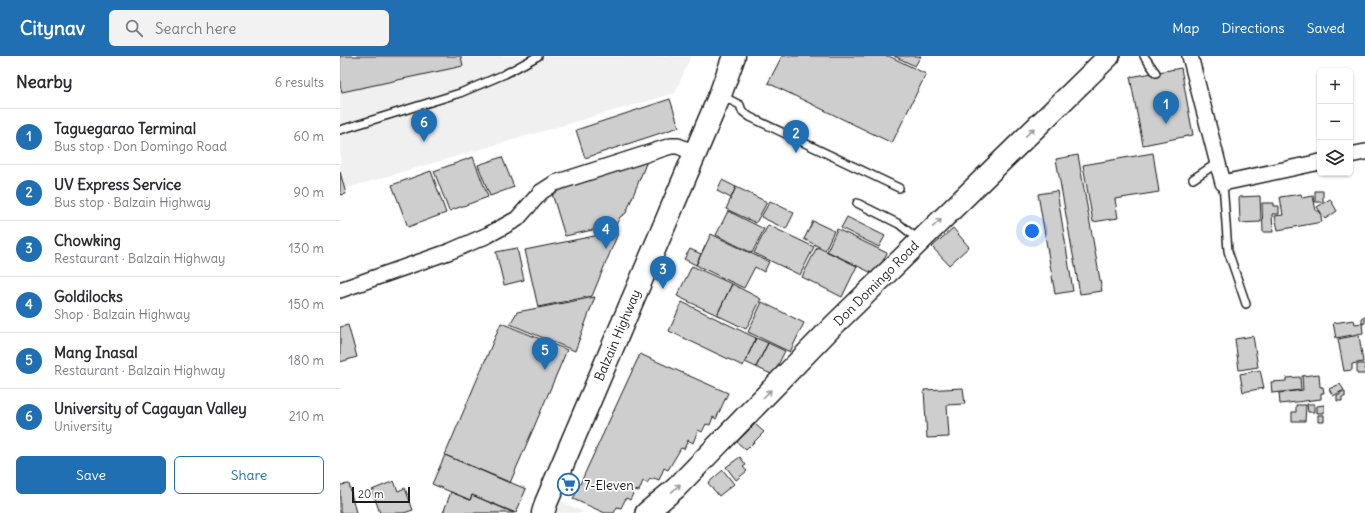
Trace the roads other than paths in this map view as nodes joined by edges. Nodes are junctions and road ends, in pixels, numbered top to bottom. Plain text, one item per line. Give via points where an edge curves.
1 (538, 56) edge
2 (732, 56) edge
3 (1109, 56) edge
4 (1144, 56) edge
5 (1190, 56) edge
6 (1156, 73) dead end
7 (720, 95) junction
8 (340, 130) edge
9 (1365, 152) edge
10 (695, 153) junction
11 (1353, 154) edge
12 (1217, 162) junction
13 (1317, 163) edge
14 (1193, 178) dead end
15 (1223, 183) junction
16 (899, 188) dead end
17 (857, 203) dead end
18 (919, 240) junction
19 (340, 290) edge
20 (1246, 304) dead end
21 (542, 510) edge
22 (646, 513) edge

1 - 8 lane via 505,74 460,93
2 - 7 main road, Balzain Highway
18 -> 3 main road, Don Domingo Road
4 - 6 lane
5 - 12 street
7 - 10 main road, Balzain Highway
7 - 16 lane via 740,105 742,111 750,117
9 - 11 street
10 - 19 street via 671,146 555,183 541,192 517,218 488,235 451,251
10 - 21 main road, Balzain Highway
12 - 14 lane
12 - 15 street
13 - 15 street
15 - 20 lane via 1228,252
17 - 18 lane via 899,224
22 -> 18 main road, Don Domingo Road via 676,488

